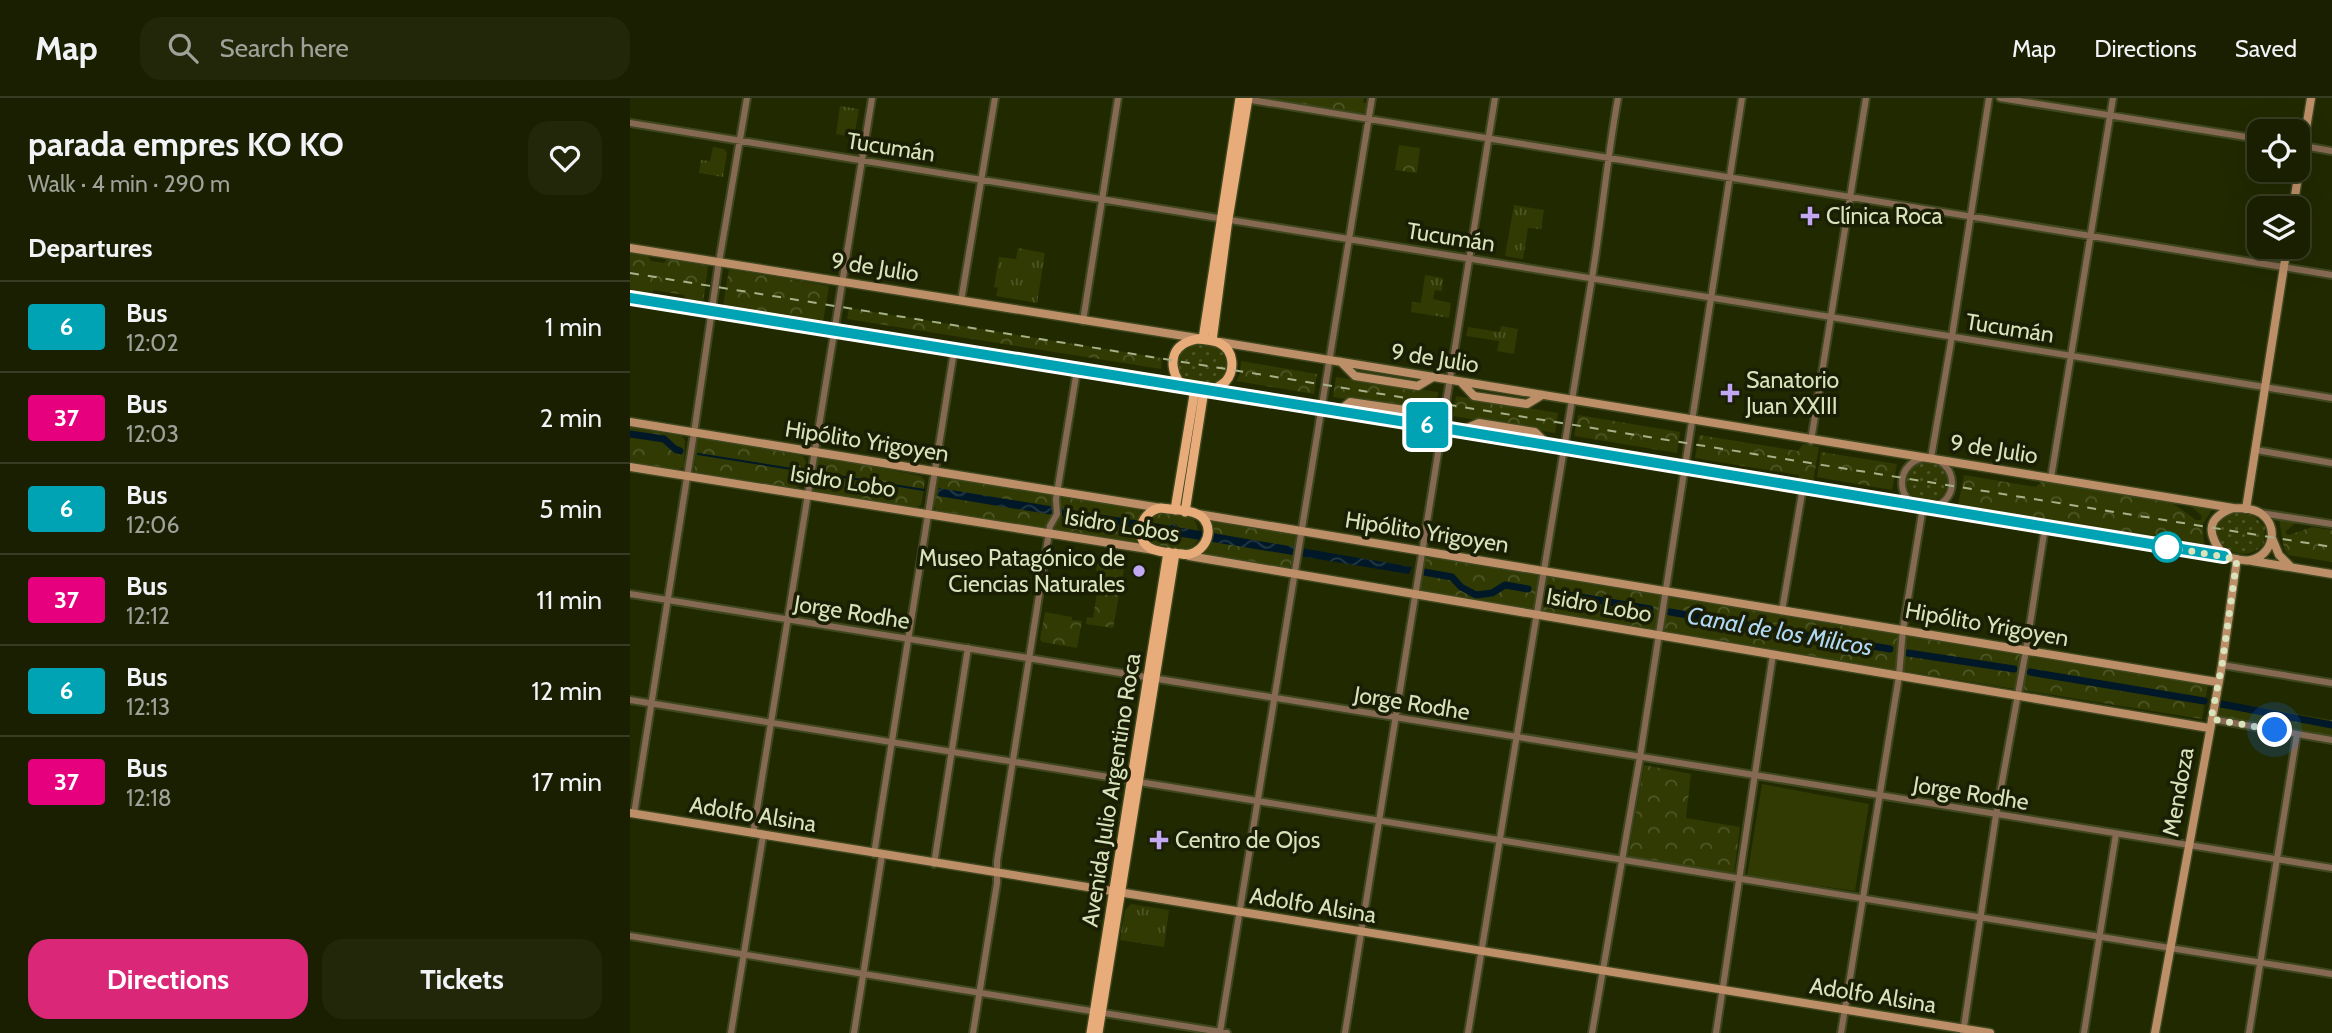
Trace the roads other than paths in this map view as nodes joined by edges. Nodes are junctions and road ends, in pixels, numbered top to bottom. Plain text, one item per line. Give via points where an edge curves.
1 (747, 98) edge
2 (872, 98) edge
3 (995, 98) edge
4 (1118, 98) edge
5 (1242, 98) edge
6 (1372, 98) edge
7 (1495, 98) edge
8 (1618, 98) edge
9 (1742, 98) edge
10 (1866, 98) edge
11 (1989, 98) edge
12 (2000, 98) edge
13 (2113, 98) edge
14 (2311, 98) edge
15 (2110, 116) junction
16 (2306, 119) edge
17 (1369, 120) junction
18 (630, 122) edge
19 (2247, 137) edge
20 (1488, 139) junction
21 (741, 141) junction
22 (2310, 148) edge
23 (2332, 151) edge
24 (1607, 158) junction
25 (862, 160) junction
26 (1729, 178) junction
27 (982, 180) junction
28 (1849, 198) junction
29 (1103, 199) junction
30 (1970, 217) junction
31 (1225, 219) junction
32 (2090, 236) junction
33 (1349, 239) junction
34 (630, 248) edge
35 (1470, 258) junction
36 (2285, 259) edge
37 (719, 261) junction
38 (2283, 267) junction
39 (2332, 275) edge
40 (1592, 278) junction
41 (842, 281) junction
42 (1712, 297) junction
43 (630, 298) edge
44 (961, 301) junction
45 (711, 311) junction
46 (1830, 316) junction
47 (1083, 321) junction
48 (834, 332) junction
49 (1952, 336) junction
50 (1208, 340) junction
51 (954, 351) junction
52 (2071, 355) junction
53 (1330, 360) junction
54 (1077, 370) junction
55 (1449, 380) junction
56 (2266, 387) junction
57 (1200, 390) junction
58 (2332, 398) edge
59 (1571, 399) junction
60 (1322, 409) junction
61 (1692, 419) junction
62 (630, 422) edge
63 (1441, 428) junction
64 (694, 433) junction
65 (1811, 441) junction
66 (1563, 448) junction
67 (2256, 450) junction
68 (815, 452) junction
69 (1931, 458) junction
70 (2332, 463) edge
71 (630, 467) edge
72 (1684, 468) junction
73 (934, 471) junction
74 (687, 476) junction
75 (2051, 478) junction
76 (1803, 488) junction
77 (1057, 491) junction
78 (808, 495) junction
79 (1923, 507) junction
80 (1161, 508) junction
81 (2233, 509) junction
82 (2246, 509) junction
83 (1180, 511) junction
84 (2260, 512) junction
85 (1195, 513) junction
86 (928, 514) junction
87 (2332, 524) edge
88 (2045, 527) junction
89 (1303, 531) junction
90 (1049, 533) junction
91 (2272, 537) junction
92 (1154, 550) junction
93 (1421, 551) junction
94 (1172, 553) junction
95 (1189, 556) junction
96 (2224, 556) junction
97 (2237, 559) junction
98 (2249, 561) junction
99 (2291, 567) junction
100 (1544, 571) junction
101 (1296, 573) junction
102 (2332, 574) edge
103 (1665, 591) junction
104 (630, 594) edge
105 (1415, 594) junction
106 (668, 600) junction
107 (1782, 611) junction
108 (1536, 614) junction
109 (788, 619) junction
110 (1903, 629) junction
111 (1658, 635) junction
112 (908, 639) junction
113 (968, 648) junction
114 (2026, 650) junction
115 (1773, 654) junction
116 (1029, 658) junction
117 (2222, 665) junction
118 (1899, 676) junction
119 (1151, 678) junction
120 (2217, 682) junction
121 (2332, 683) edge
122 (2017, 695) junction
123 (1275, 698) junction
124 (630, 700) edge
125 (651, 704) junction
126 (1394, 718) junction
127 (771, 723) junction
128 (2210, 724) junction
129 (2297, 734) junction
130 (1516, 737) junction
131 (2332, 740) edge
132 (891, 742) junction
133 (953, 752) junction
134 (1640, 757) junction
135 (1012, 762) junction
136 (1755, 776) junction
137 (1135, 781) junction
138 (1879, 796) junction
139 (1258, 801) junction
140 (632, 814) edge
141 (1996, 815) junction
142 (1378, 820) junction
143 (753, 834) junction
144 (2116, 834) junction
145 (763, 836) junction
146 (1499, 840) junction
147 (2188, 846) junction
148 (878, 854) junction
149 (1623, 860) junction
150 (2276, 860) junction
151 (934, 864) junction
152 (2332, 868) edge
153 (997, 874) junction
154 (1739, 878) junction
155 (1117, 893) junction
156 (1863, 898) junction
157 (1239, 913) junction
158 (1980, 917) junction
159 (1361, 932) junction
160 (630, 936) edge
161 (2100, 936) junction
162 (2170, 948) junction
163 (1481, 952) junction
164 (743, 955) junction
165 (2260, 963) junction
166 (1603, 971) junction
167 (2332, 974) edge
168 (863, 975) junction
169 (1722, 990) junction
170 (979, 993) junction
171 (1845, 1010) junction
172 (1098, 1013) junction
173 (1963, 1031) edge
174 (1223, 1032) edge
175 (731, 1033) edge
176 (854, 1033) edge
177 (973, 1033) edge
178 (1091, 1033) edge
179 (1098, 1033) edge
180 (1345, 1033) edge
181 (1468, 1033) edge
182 (1592, 1033) edge
183 (1716, 1033) edge
184 (1841, 1033) edge
185 (1990, 1033) edge
186 (2084, 1033) edge
187 (2155, 1033) edge
188 (2249, 1033) edge

1 - 21 street
2 - 25 street
3 - 27 street
4 - 29 street
5 - 17 street
5 - 31 main road
6 - 17 street
7 - 20 street
8 - 24 street
9 - 26 street
10 - 28 street
11 - 30 street
12 - 15 street
13 - 15 street
14 - 16 main road
15 - 19 street
15 - 32 street
17 - 20 street
17 - 33 street
18 - 21 street, Tucumán
20 - 24 street
20 - 35 street
21 - 25 street, Tucumán
21 - 37 street
22 - 23 street
24 - 26 street
24 - 40 street
25 - 27 street, Tucumán
25 - 41 street
26 - 28 street
26 - 42 street
27 - 29 street, Tucumán
27 - 44 street
28 - 30 street
28 - 46 street
29 - 31 street, Tucumán
29 - 47 street
30 - 32 street
30 - 49 street
31 - 33 street, Tucumán
31 - 50 main road
32 - 38 street
32 - 52 street
33 - 35 street, Tucumán
33 - 53 street
34 - 37 main road, 9 de Julio
35 - 40 street, Tucumán
35 - 55 street
36 - 38 main road
37 - 41 main road, 9 de Julio
37 - 45 street
38 - 39 street
38 - 56 main road
40 - 42 street, Tucumán
40 - 59 street
41 - 44 main road, 9 de Julio
41 - 48 street
42 - 46 street, Tucumán
42 - 61 street
43 - 45 main road
44 - 47 main road, 9 de Julio
45 - 48 main road
45 - 64 street
46 - 49 street, Tucumán
46 - 65 street
47 - 50 main road, 9 de Julio
48 - 51 main road
48 - 68 street
49 - 52 street, Tucumán
49 - 69 street
50 - 53 main road, 9 de Julio
50 - 57 main road via 1230,354 1232,369 1225,382
50 - 57 main road via 1180,346 1173,360 1175,374
51 - 54 main road
51 - 73 street
52 - 56 street, Tucumán
52 - 75 street
53 - 55 main road, 9 de Julio via 1341,362 1355,376 1418,386 1433,377
53 - 60 street
54 - 57 main road
54 - 77 street
55 - 59 main road, 9 de Julio
55 - 63 street
56 - 58 street, Tucumán
56 - 67 main road
57 - 60 main road
57 - 83 main road
59 - 61 main road, 9 de Julio
59 - 66 street
60 - 63 main road via 1339,411 1350,402 1412,411 1425,425
60 - 89 street
61 - 65 main road, 9 de Julio
61 - 72 street
62 - 64 main road, Hipólito Yrigoyen
63 - 66 main road via 1460,431 1479,423 1524,430 1535,432 1549,446
63 - 93 street
64 - 68 main road, Hipólito Yrigoyen
64 - 74 street
65 - 69 main road, 9 de Julio
66 - 72 main road
66 - 100 street
67 - 70 street
67 - 82 main road
68 - 73 main road, Hipólito Yrigoyen
68 - 78 street
69 - 75 main road, 9 de Julio
69 - 79 street via 1945,466 1951,486 1941,502
69 - 79 street via 1915,461 1902,478 1908,499
71 - 74 main road, Isidro Lobo
72 - 76 main road
72 - 103 street
73 - 77 main road, Hipólito Yrigoyen
73 - 86 street
74 - 78 main road, Isidro Lobo
74 - 106 street
75 - 81 main road, 9 de Julio
76 - 79 main road
76 - 107 street
77 - 80 main road, Hipólito Yrigoyen
77 - 90 street via 1057,514
78 - 86 main road, Isidro Lobo
78 - 109 street
79 - 88 main road
79 - 110 street
80 - 83 main road, Hipólito Yrigoyen
80 - 92 main road via 1150,511 1142,524 1144,541
81 - 82 main road
81 - 96 main road via 2215,518 2211,527 2213,541
82 - 84 main road
83 - 85 main road, Hipólito Yrigoyen
84 - 87 street
84 - 91 main road
85 - 89 main road, Hipólito Yrigoyen
85 - 95 main road via 1204,520 1207,536 1201,549
86 - 90 main road, Isidro Lobo
86 - 112 street
88 - 96 main road
88 - 114 street
89 - 93 main road, Hipólito Yrigoyen
89 - 101 street
90 - 92 main road, Isidro Lobos
90 - 116 street
91 - 98 main road via 2263,555
91 - 99 main road via 2279,555
92 - 94 main road, Isidro Lobos
93 - 100 main road, Hipólito Yrigoyen
93 - 105 street
94 - 95 main road, Isidro Lobos
94 - 119 main road, Avenida Julio Argentino Roca
95 - 101 main road, Isidro Lobo
96 - 97 main road
97 - 98 main road
97 - 117 main road, Mendoza
98 - 99 main road
99 - 102 main road
100 - 103 main road, Hipólito Yrigoyen
100 - 108 street
101 - 105 main road, Isidro Lobo
101 - 123 street
103 - 107 main road, Hipólito Yrigoyen
103 - 111 street
104 - 106 street, Jorge Rodhe
105 - 108 main road, Isidro Lobo
105 - 126 street
106 - 109 street, Jorge Rodhe
106 - 125 street
107 - 110 main road, Hipólito Yrigoyen
108 - 111 main road, Isidro Lobo
108 - 130 street
109 - 112 street, Jorge Rodhe
109 - 127 street
110 - 114 main road, Hipólito Yrigoyen
110 - 118 street
111 - 115 main road, Isidro Lobo
111 - 134 street
112 - 113 street, Jorge Rodhe
112 - 132 street
113 - 116 street, Jorge Rodhe
113 - 133 street
114 - 120 main road, Hipólito Yrigoyen
114 - 122 street
115 - 118 main road, Isidro Lobo
115 - 136 street
116 - 119 street, Jorge Rodhe
116 - 135 street
117 - 120 main road, Mendoza
117 - 121 street
118 - 122 main road, Isidro Lobo
118 - 138 street
119 - 123 street, Jorge Rodhe
119 - 137 main road, Avenida Julio Argentino Roca
120 - 128 main road, Mendoza
122 - 128 main road, Isidro Lobo
122 - 141 street
123 - 126 street, Jorge Rodhe
123 - 139 street
124 - 125 street
125 - 127 street
125 - 140 street
126 - 130 street, Jorge Rodhe
126 - 142 street
127 - 132 street
127 - 143 street
128 - 129 street
128 - 147 main road, Mendoza
129 - 131 street
129 - 150 street
130 - 134 street, Jorge Rodhe
130 - 146 street
132 - 133 street
132 - 148 street
133 - 135 street
133 - 151 street
134 - 136 street, Jorge Rodhe
134 - 149 street
135 - 137 street
135 - 153 street
136 - 138 street, Jorge Rodhe
136 - 154 street
137 - 139 street
137 - 155 main road, Avenida Julio Argentino Roca
138 - 141 street, Jorge Rodhe
138 - 156 street
139 - 142 street
139 - 157 street
140 - 143 main road, Adolfo Alsina
141 - 144 street, Jorge Rodhe
141 - 158 street
142 - 146 street
142 - 159 street
143 - 145 main road, Adolfo Alsina
144 - 147 street, Jorge Rodhe
144 - 161 street
145 - 148 main road, Adolfo Alsina
145 - 164 street
146 - 149 street
146 - 163 street
147 - 150 street, Jorge Rodhe
147 - 162 main road, Mendoza
148 - 151 main road, Adolfo Alsina
148 - 168 street
149 - 154 street
149 - 166 street
150 - 152 street, Jorge Rodhe
150 - 165 street
151 - 153 main road, Adolfo Alsina
153 - 155 main road, Adolfo Alsina
153 - 170 street
154 - 156 street
154 - 169 street
155 - 157 main road, Adolfo Alsina
155 - 172 main road, Avenida Julio Argentino Roca
156 - 158 street
156 - 171 street
157 - 159 main road, Adolfo Alsina
157 - 174 street
158 - 161 street
158 - 173 street
159 - 163 main road, Adolfo Alsina
159 - 180 street
160 - 164 street
161 - 162 street
161 - 186 street
162 - 165 street
162 - 187 main road, Mendoza
163 - 166 main road, Adolfo Alsina
163 - 181 street
164 - 168 street
164 - 175 street
165 - 167 street
165 - 188 street
166 - 169 main road, Adolfo Alsina
166 - 182 street
168 - 170 street
168 - 176 street
169 - 171 main road, Adolfo Alsina
169 - 183 street
170 - 172 street
170 - 177 street
171 - 173 main road, Adolfo Alsina
171 - 184 street
172 - 174 street
172 - 178 main road, Avenida Julio Argentino Roca
172 - 179 main road, Avenida Julio Argentino Roca
173 - 185 main road, Adolfo Alsina

